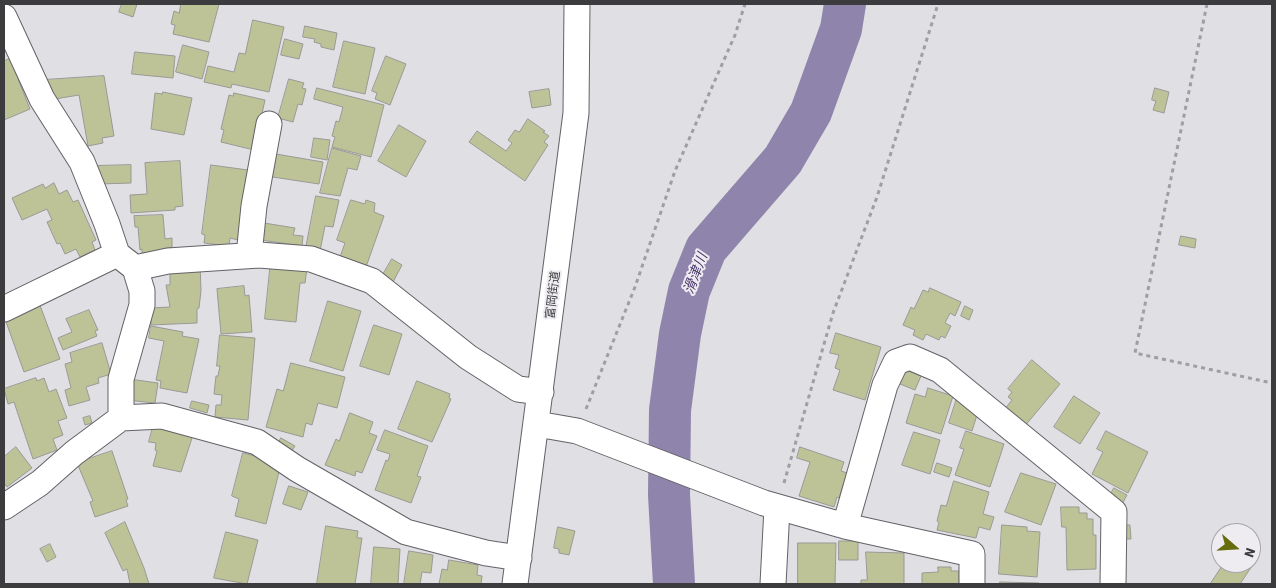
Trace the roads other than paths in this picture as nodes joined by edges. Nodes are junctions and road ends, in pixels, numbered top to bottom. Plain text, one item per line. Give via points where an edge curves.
1 (577, 4) edge
2 (4, 17) edge
3 (269, 124) dead end
4 (249, 256) junction
5 (126, 261) junction
6 (4, 309) edge
7 (541, 392) junction
8 (121, 418) junction
9 (537, 424) junction
10 (4, 506) edge
11 (771, 506) junction
12 (845, 526) junction
13 (518, 558) junction
14 (515, 584) edge
15 (773, 584) edge
16 (972, 584) edge
17 (1113, 584) edge

1 - 7 street, 富岡街道 via 576,114
2 - 5 street via 42,98 82,162
3 - 4 street via 252,214
4 - 5 street
4 - 7 street via 311,259 372,281 468,357 518,389
5 - 6 street
5 - 8 street via 142,291 142,305 121,378
7 - 9 street, 富岡街道
8 - 10 street via 40,483
8 - 13 street via 162,416 257,442 296,469 406,532
9 - 11 street via 580,432
9 - 13 street, 富岡街道
11 - 12 street
11 - 15 street
12 - 16 street via 972,554
12 - 17 street via 885,385 896,362 910,357 940,370 1114,512
13 - 14 street, 富岡街道

